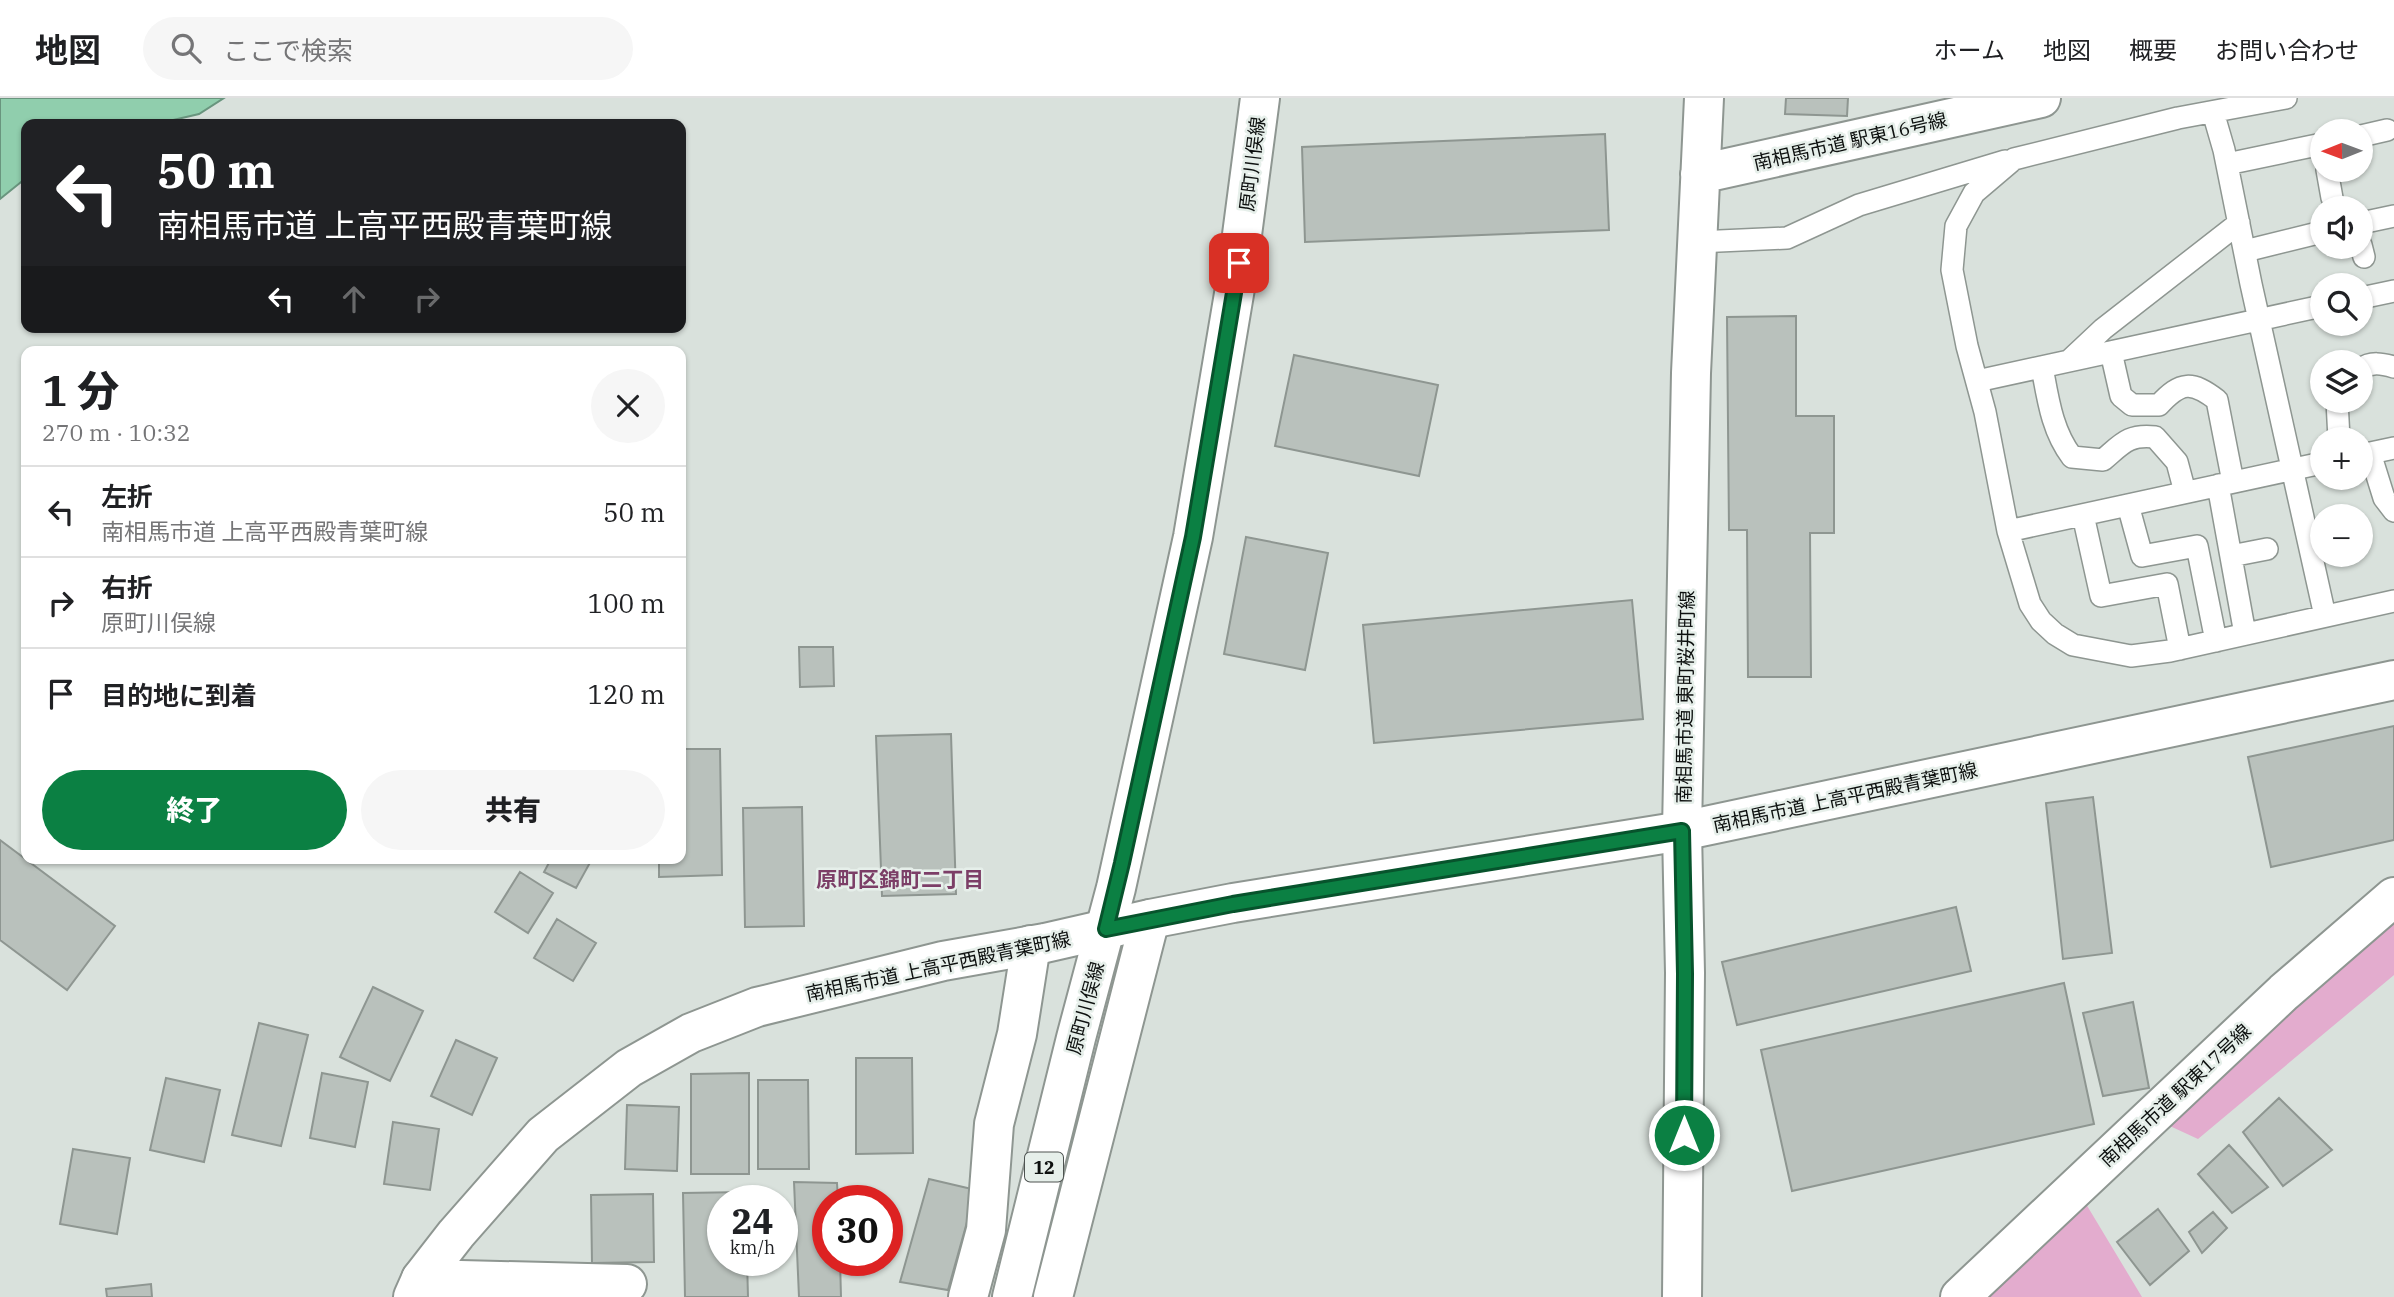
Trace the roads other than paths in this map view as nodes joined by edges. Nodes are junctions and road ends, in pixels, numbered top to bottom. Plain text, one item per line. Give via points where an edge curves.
1 (1261, 98) edge
2 (1704, 98) edge
3 (2041, 98) edge
4 (2286, 98) edge
5 (2213, 112) junction
6 (2387, 130) dead end
7 (2373, 133) edge
8 (2310, 147) edge
9 (2014, 159) junction
10 (2227, 164) junction
11 (1700, 174) junction
12 (2394, 216) edge
13 (2373, 220) edge
14 (2239, 223) junction
15 (2310, 235) edge
16 (1697, 242) junction
17 (2245, 251) junction
18 (2394, 291) edge
19 (2373, 295) edge
20 (2310, 308) edge
21 (2259, 319) junction
22 (2110, 352) junction
23 (2069, 361) junction
24 (2373, 364) edge
25 (2042, 367) junction
26 (2394, 368) edge
27 (1977, 381) junction
28 (2394, 448) edge
29 (2373, 452) edge
30 (2310, 465) edge
31 (2292, 468) junction
32 (2373, 471) edge
33 (2226, 483) junction
34 (2185, 492) junction
35 (2128, 505) junction
36 (2394, 511) edge
37 (2083, 515) junction
38 (2008, 531) junction
39 (2267, 549) dead end
40 (2231, 556) junction
41 (2394, 601) edge
42 (2325, 616) junction
43 (2245, 634) junction
44 (2216, 641) junction
45 (2180, 649) junction
46 (2394, 680) edge
47 (1682, 831) junction
48 (2394, 897) edge
49 (1150, 919) junction
50 (1106, 929) junction
51 (1031, 945) junction
52 (627, 1284) dead end
53 (417, 1288) edge
54 (968, 1297) edge
55 (1012, 1297) edge
56 (1053, 1297) edge
57 (1682, 1297) edge
58 (1960, 1297) edge

1 - 50 street, 原町川俣線 / 12 via 1193,537
2 - 11 street, 南相馬市道 東町桜井町線
3 - 11 street, 南相馬市道 駅東16号線
4 - 5 lane
5 - 9 lane
5 - 10 lane
6 - 7 lane
8 - 10 lane
9 - 16 lane via 1859,205 1787,238
9 - 27 lane via 1974,194 1956,226 1952,270
10 - 14 lane
11 - 16 street, 南相馬市道 東町桜井町線
12 - 13 lane
14 - 17 lane
14 - 23 lane
15 - 17 lane
16 - 47 street, 南相馬市道 東町桜井町線
17 - 21 lane
18 - 19 lane
20 - 21 lane
21 - 22 lane
21 - 31 lane
22 - 23 lane
22 - 33 lane via 2121,396 2132,405 2159,405 2180,387 2196,386 2217,400
23 - 25 lane
24 - 26 lane
25 - 27 lane
25 - 34 lane via 2061,443 2072,457 2103,460 2124,441 2155,438 2177,461
27 - 38 lane
28 - 29 lane
30 - 31 lane
31 - 33 lane
31 - 42 lane
32 - 36 lane
33 - 34 lane
33 - 40 lane
34 - 35 lane
35 - 37 lane
35 - 44 lane via 2142,555 2197,546
37 - 38 lane
37 - 45 lane via 2101,596 2167,584
38 - 45 lane via 2030,604 2055,634 2073,645 2131,656
39 - 40 lane
40 - 43 lane
41 - 42 lane
42 - 43 lane
43 - 44 lane
44 - 45 lane
46 - 47 street, 南相馬市道 上高平西殿青葉町線
47 - 49 street, 南相馬市道 上高平西殿青葉町線
47 - 57 street, 南相馬市道 東町桜井町線
48 - 58 street, 南相馬市道 駅東17号線 via 2284,992
49 - 50 street, 南相馬市道 上高平西殿青葉町線
49 - 56 street
50 - 51 street, 南相馬市道 上高平西殿青葉町線
50 - 55 street, 原町川俣線 / 12
51 - 53 street, 南相馬市道 上高平西殿青葉町線 via 943,961 757,1007 691,1033 629,1068 543,1135 456,1234
51 - 54 street via 1017,1034 994,1124 986,1230
52 - 53 street

